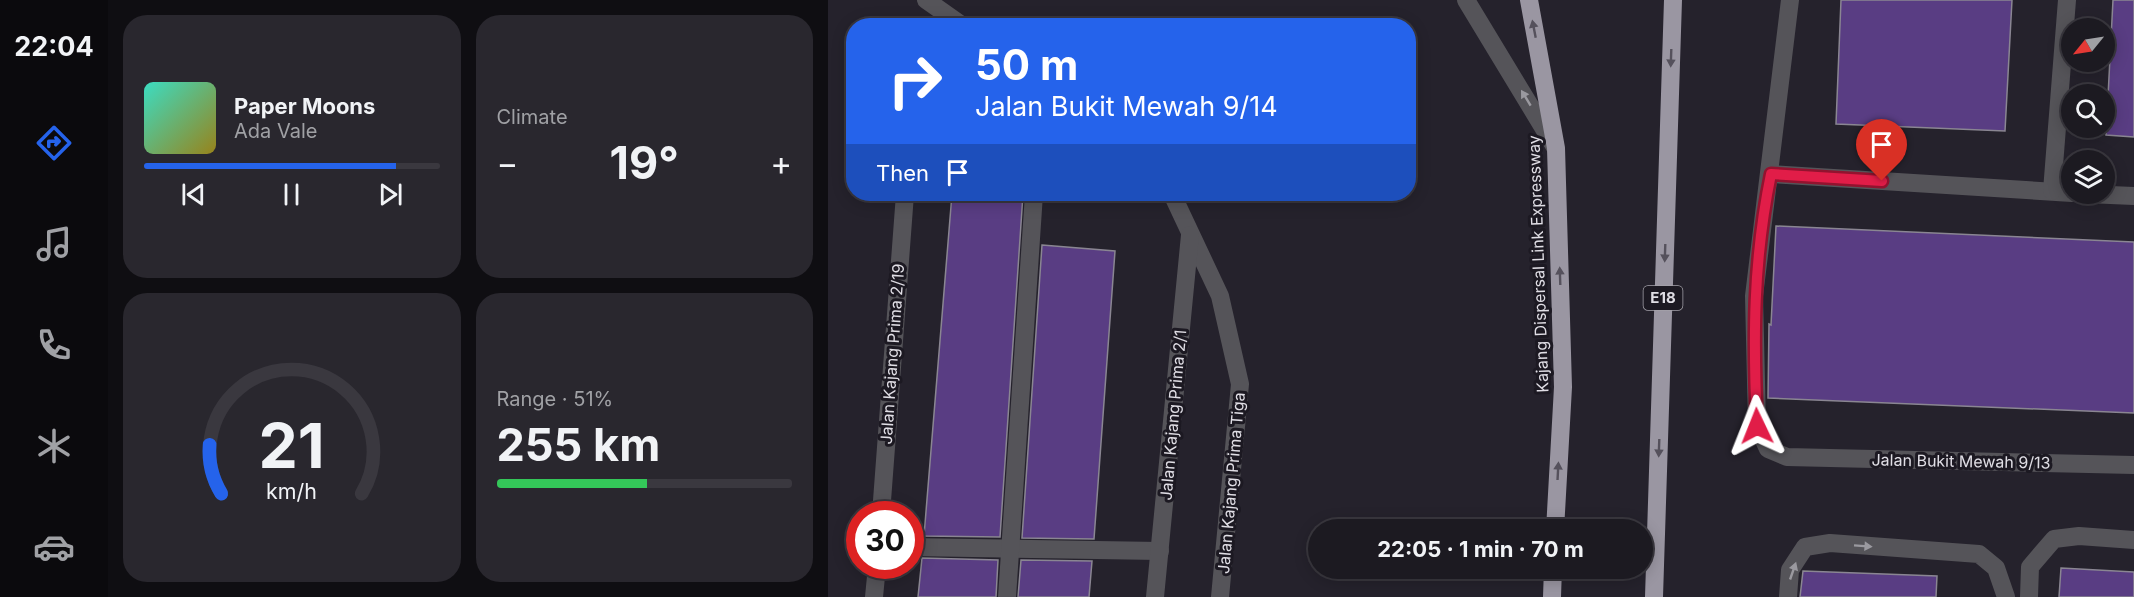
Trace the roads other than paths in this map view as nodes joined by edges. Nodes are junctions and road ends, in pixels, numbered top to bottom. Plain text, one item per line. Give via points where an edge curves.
1 (926, 0) edge
2 (1466, 0) edge
3 (1528, 0) edge
4 (1673, 0) edge
5 (1790, 0) edge
6 (2067, 0) edge
7 (952, 18) edge
8 (1556, 148) junction
9 (1771, 174) junction
10 (2052, 192) junction
11 (2061, 192) edge
12 (2115, 195) edge
13 (2134, 196) edge
14 (904, 201) edge
15 (1034, 201) edge
16 (1175, 201) edge
17 (1190, 233) junction
18 (2134, 465) edge
19 (881, 501) edge
20 (1556, 519) edge
21 (2134, 540) edge
22 (924, 547) edge
23 (1012, 549) junction
24 (1160, 551) junction
25 (876, 579) edge
26 (1552, 579) edge
27 (874, 597) edge
28 (1007, 597) edge
29 (1155, 597) edge
30 (1221, 597) edge
31 (1551, 597) edge
32 (1654, 597) edge
33 (1788, 597) edge
34 (2006, 597) edge
35 (2029, 597) edge

1 - 7 street
8 -> 2 street
8 -> 3 highway, Kajang Dispersal Link Expressway
4 -> 32 highway, E18
5 - 9 street
6 - 10 street
20 -> 8 highway, Kajang Dispersal Link Expressway via 1563,387
9 - 10 street
9 - 18 street, Jalan Bukit Mewah 9/13 via 1762,216 1754,296 1757,426 1768,449 1787,457
10 - 11 street
12 - 13 street
14 - 19 street, Jalan Kajang Prima 2/19
15 - 23 street
16 - 17 street
17 - 24 street, Jalan Kajang Prima 2/1
17 - 30 street, Jalan Kajang Prima Tiga via 1220,296 1240,384
21 - 35 street via 2079,536 2054,539 2030,567
22 - 23 street
23 - 24 street
23 - 28 street
24 - 29 street, Jalan Kajang Prima 2/1
25 - 27 street
26 - 31 highway
33 -> 34 street via 1790,570 1805,547 1830,543 1979,554 1996,568

